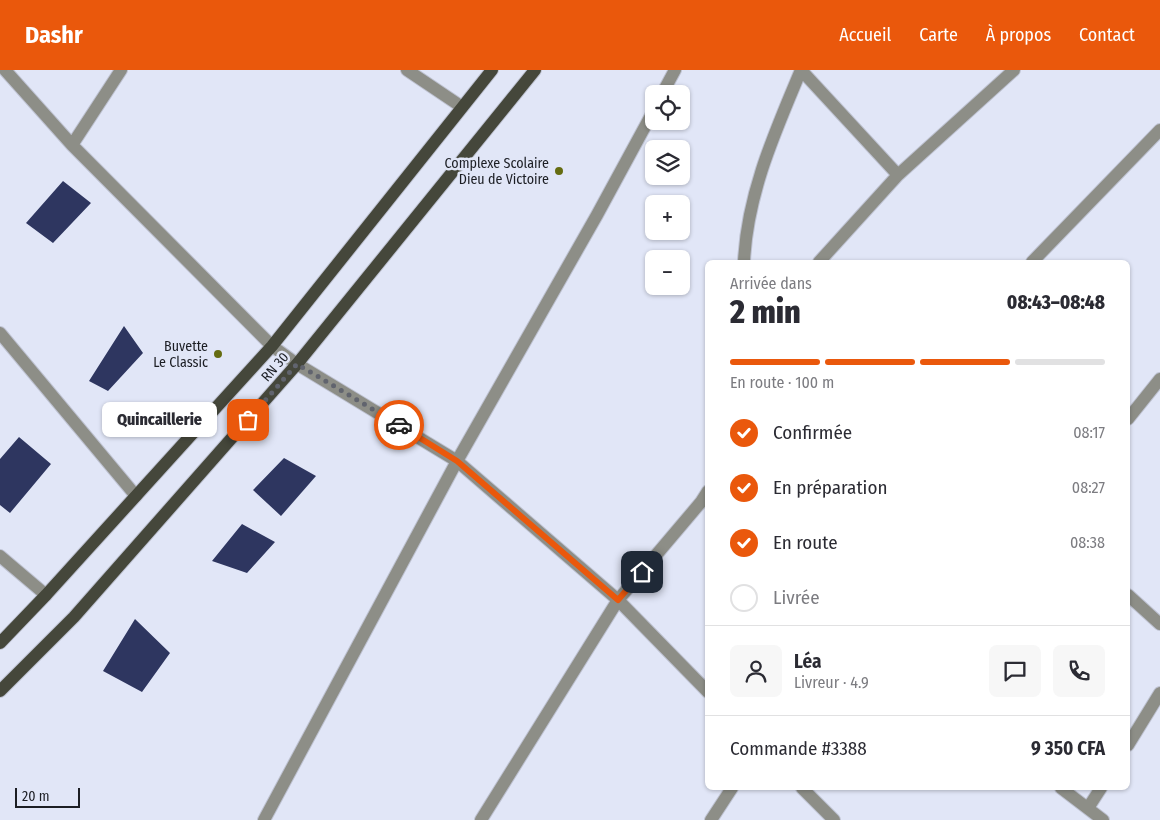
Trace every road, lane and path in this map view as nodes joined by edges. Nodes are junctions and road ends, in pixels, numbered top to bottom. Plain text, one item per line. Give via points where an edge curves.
1 (5, 70) edge
2 (120, 70) edge
3 (407, 70) edge
4 (492, 70) edge
5 (535, 70) edge
6 (675, 70) edge
7 (801, 70) edge
8 (1014, 70) edge
9 (667, 85) edge
10 (462, 107) junction
11 (645, 127) edge
12 (1160, 130) edge
13 (72, 145) junction
14 (898, 174) junction
15 (744, 260) edge
16 (821, 260) edge
17 (1034, 260) edge
18 (0, 333) edge
19 (272, 346) junction
20 (297, 364) junction
21 (1160, 379) edge
22 (1130, 416) edge
23 (457, 461) junction
24 (136, 496) junction
25 (705, 500) edge
26 (0, 556) edge
27 (46, 595) junction
28 (1130, 597) edge
29 (618, 600) junction
30 (1160, 624) edge
31 (0, 643) edge
32 (705, 689) edge
33 (0, 691) edge
34 (1160, 693) edge
35 (1130, 742) edge
36 (731, 790) edge
37 (804, 790) edge
38 (1064, 790) edge
39 (1100, 790) edge
40 (1088, 808) junction
41 (264, 820) edge
42 (481, 820) edge
43 (711, 820) edge
44 (834, 820) edge
45 (1102, 820) edge

1 - 13 street
2 - 13 street
3 - 10 street
4 - 10 main road, RN 30
5 - 20 main road, RN 30 / RN 30
6 - 9 street
7 - 14 street
7 - 15 street via 773,137 753,198
8 - 14 street
10 - 19 main road, RN 30
11 - 23 street
12 - 17 street
13 - 19 street
14 - 16 street
18 - 24 street
19 - 20 street
19 - 24 main road, RN 30
20 - 23 street
20 - 33 main road, RN 30 / RN 30 via 74,617
21 - 22 street
23 - 29 street
23 - 41 street
24 - 27 main road, RN 30
25 - 29 street
26 - 27 street
27 - 31 main road, RN 30
28 - 30 street
29 - 32 street
29 - 42 street
34 - 35 street
36 - 43 street
37 - 44 street
38 - 40 street
39 - 40 street
40 - 45 street

